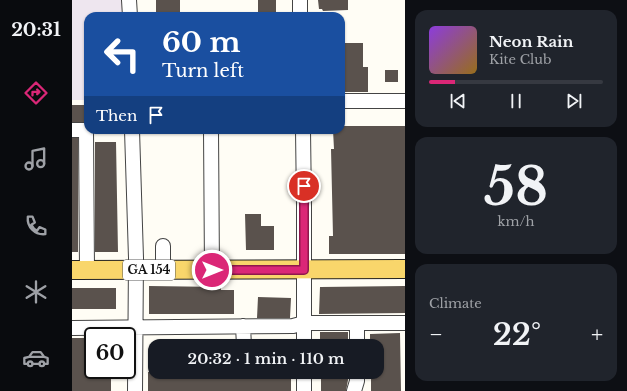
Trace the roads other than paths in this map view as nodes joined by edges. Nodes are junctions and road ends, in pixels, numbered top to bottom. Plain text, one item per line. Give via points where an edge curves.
1 (129, 0) edge
2 (300, 0) edge
3 (130, 12) edge
4 (300, 12) edge
5 (345, 101) edge
6 (405, 101) edge
7 (72, 130) edge
8 (84, 130) edge
9 (86, 134) edge
10 (132, 134) edge
11 (211, 134) edge
12 (303, 134) edge
13 (162, 246) dead end
14 (405, 269) edge
15 (79, 270) edge
16 (136, 270) junction
17 (163, 270) junction
18 (212, 270) junction
19 (304, 270) junction
20 (304, 323) junction
21 (356, 323) junction
22 (405, 323) edge
23 (244, 326) junction
24 (136, 327) joint
25 (72, 328) edge
26 (84, 328) edge
27 (244, 339) edge
28 (304, 339) edge
29 (357, 339) edge
30 (135, 379) edge
31 (304, 379) edge
32 (357, 379) edge
33 (135, 391) edge
34 (304, 391) edge
35 (354, 391) edge

1 - 3 street
2 - 4 street
5 - 6 street
7 - 8 street
9 - 15 street
10 - 16 street
11 - 18 street
12 - 19 street via 299,186
13 - 17 street
14 - 19 main road, GA 154
15 - 16 main road, GA 154
16 - 17 main road, GA 154
16 - 24 street
17 - 18 main road, GA 154
18 - 19 main road, GA 154
19 - 20 street
20 - 21 street
20 - 23 street via 293,326
20 - 28 street
21 - 22 street
21 - 29 street
23 - 24 street
23 - 27 street
25 - 26 street
30 - 33 street
31 - 34 street
32 - 35 street

